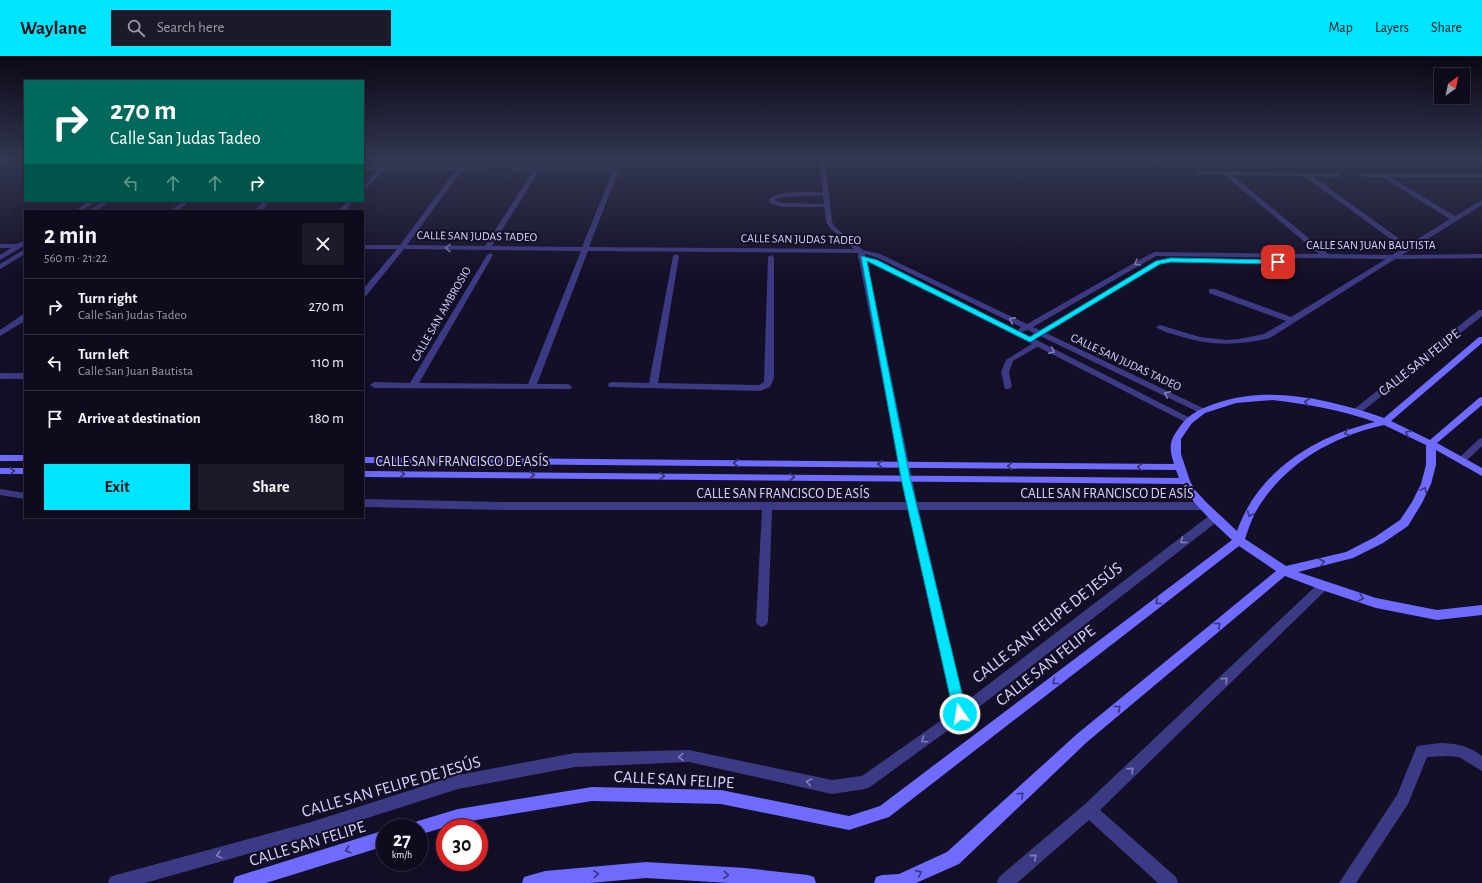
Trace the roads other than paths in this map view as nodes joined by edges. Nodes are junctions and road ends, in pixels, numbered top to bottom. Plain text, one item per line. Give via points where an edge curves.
1 (439, 198) edge
2 (520, 198) edge
3 (605, 198) edge
4 (774, 198) edge
5 (826, 198) edge
6 (1256, 198) edge
7 (1337, 198) edge
8 (1420, 198) edge
9 (92, 202) edge
10 (106, 202) edge
11 (186, 202) edge
12 (267, 202) edge
13 (350, 202) edge
14 (1482, 202) edge
15 (827, 205) junction
16 (79, 210) edge
17 (93, 210) edge
18 (174, 210) edge
19 (258, 210) edge
20 (342, 210) edge
21 (1455, 219) junction
22 (0, 246) edge
23 (24, 247) edge
24 (364, 247) edge
25 (402, 247) junction
26 (1408, 249) junction
27 (0, 250) edge
28 (12, 251) junction
29 (488, 251) junction
30 (583, 252) junction
31 (364, 254) edge
32 (396, 254) junction
33 (862, 254) junction
34 (676, 256) junction
35 (1328, 256) junction
36 (1482, 256) edge
37 (771, 257) junction
38 (1395, 257) junction
39 (0, 258) edge
40 (1482, 262) edge
41 (1385, 263) junction
42 (0, 267) edge
43 (1212, 291) dead end
44 (364, 293) edge
45 (1482, 312) edge
46 (24, 317) edge
47 (1291, 320) junction
48 (1027, 327) junction
49 (1160, 327) dead end
50 (1018, 333) junction
51 (0, 334) edge
52 (1040, 334) junction
53 (1482, 339) edge
54 (1030, 340) junction
55 (1038, 344) junction
56 (0, 376) edge
57 (24, 376) edge
58 (374, 385) dead end
59 (612, 385) dead end
60 (413, 386) junction
61 (653, 386) junction
62 (531, 387) junction
63 (568, 387) dead end
64 (1008, 387) dead end
65 (1482, 400) edge
66 (1202, 411) junction
67 (1356, 412) junction
68 (1189, 421) junction
69 (1385, 422) junction
70 (1482, 441) edge
71 (1431, 444) junction
72 (0, 458) edge
73 (24, 458) edge
74 (364, 460) edge
75 (1462, 460) junction
76 (903, 464) junction
77 (1179, 467) junction
78 (0, 471) edge
79 (24, 471) edge
80 (1482, 473) edge
81 (364, 474) edge
82 (906, 478) junction
83 (1185, 481) junction
84 (0, 492) edge
85 (24, 496) edge
86 (364, 503) edge
87 (1202, 506) junction
88 (767, 507) junction
89 (912, 508) junction
90 (1214, 518) junction
91 (1239, 540) junction
92 (1284, 571) junction
93 (1323, 586) junction
94 (1482, 610) edge
95 (762, 622) dead end
96 (960, 714) junction
97 (1482, 764) edge
98 (1089, 810) junction
99 (428, 825) edge
100 (376, 841) edge
101 (116, 883) edge
102 (241, 883) edge
103 (530, 883) edge
104 (808, 883) edge
105 (882, 883) edge
106 (1005, 883) edge
107 (1170, 883) edge
108 (1347, 883) edge

1 - 25 street
2 - 29 street, CALLE SAN AMBROSIO
3 - 30 street
4 - 15 lane via 771,200 774,203 783,205
5 - 15 street
6 - 35 street
7 - 26 street
8 - 21 street
9 - 16 street
10 - 17 street
11 - 18 street
12 - 19 street
13 - 20 street
14 - 21 street
15 - 33 street via 832,228
21 - 26 street
22 - 23 street
23 - 28 street
23 - 42 street
24 - 25 street, CALLE SAN JUDAS TADEO
29 -> 25 street, CALLE SAN JUDAS TADEO
25 - 32 street
26 - 38 street
27 - 28 street
28 - 39 street
29 - 30 street, CALLE SAN JUDAS TADEO
29 - 32 street, CALLE SAN JUDAS TADEO
29 - 60 street, CALLE SAN AMBROSIO
30 - 33 street, CALLE SAN JUDAS TADEO
30 - 34 street, CALLE SAN JUDAS TADEO
30 - 62 street
31 - 32 street, CALLE SAN JUDAS TADEO
32 - 44 street
33 - 37 street, CALLE SAN JUDAS TADEO
48 -> 33 street, CALLE SAN JUDAS TADEO via 878,255
33 - 50 street, CALLE SAN JUDAS TADEO
33 - 76 street
34 - 37 street, CALLE SAN JUDAS TADEO
34 - 61 street
35 - 38 street, CALLE SAN JUAN BAUTISTA
35 -> 48 street, CALLE SAN JUAN BAUTISTA via 1155,254
36 - 38 street, CALLE SAN JUAN BAUTISTA
37 - 61 street via 769,383 760,388
38 - 41 street
40 - 41 street, CALLE SAN JUAN BAUTISTA
41 - 47 street
41 - 52 street, CALLE SAN JUAN BAUTISTA via 1158,262
43 - 47 street
45 - 67 street, CALLE SAN FELIPE
46 - 51 street
47 - 49 street via 1267,336 1242,341 1206,342
48 - 50 street, CALLE SAN JUAN BAUTISTA
48 - 52 street, CALLE SAN JUDAS TADEO
50 - 54 street, CALLE SAN JUDAS TADEO
52 - 54 street, CALLE SAN JUAN BAUTISTA
66 -> 52 street, CALLE SAN JUDAS TADEO
53 - 69 main road
54 - 55 street, CALLE SAN JUDAS TADEO
55 - 64 lane via 1010,360 1005,372
55 -> 68 street, CALLE SAN JUDAS TADEO
56 - 57 street
58 - 60 street
59 - 61 street
60 - 62 street
62 - 63 street
65 - 71 main road
67 -> 66 main road via 1319,403 1272,397 1235,400
66 - 68 main road
67 - 69 main road
68 - 77 main road via 1176,438
71 -> 69 main road
69 -> 91 main road via 1341,435 1286,467 1251,510
70 - 75 street
71 - 75 main road
92 -> 71 main road via 1349,555 1379,540 1404,523 1418,503 1426,484 1431,465
72 - 73 main road
76 -> 74 main road, CALLE SAN FRANCISCO DE ASÍS
75 - 80 main road
77 -> 76 main road, CALLE SAN FRANCISCO DE ASÍS
76 - 82 street
77 - 83 main road
78 -> 79 main road
81 -> 82 main road, CALLE SAN FRANCISCO DE ASÍS
82 - 83 main road, CALLE SAN FRANCISCO DE ASÍS
82 - 89 street
83 - 87 main road
84 - 85 street
86 - 88 street, CALLE SAN FRANCISCO DE ASÍS
87 - 89 street, CALLE SAN FRANCISCO DE ASÍS
87 - 90 main road
88 - 89 street, CALLE SAN FRANCISCO DE ASÍS
88 - 95 street
89 - 96 street
90 - 91 main road
90 -> 96 street, CALLE SAN FELIPE DE JESÚS
91 - 92 main road
91 -> 99 main road, CALLE SAN FELIPE via 884,812 849,822 721,797 592,794 458,816
92 - 93 main road
105 -> 92 main road via 900,882 953,858 1082,738
93 -> 94 main road via 1376,603 1437,615
98 -> 93 street
96 -> 101 street, CALLE SAN FELIPE DE JESÚS via 865,782 832,787 689,756 575,760 458,782 310,830
97 - 108 street via 1470,755 1455,749 1422,750 1403,799
106 -> 98 street
98 - 107 street
100 -> 102 main road, CALLE SAN FELIPE
103 -> 104 main road via 545,879 646,870

